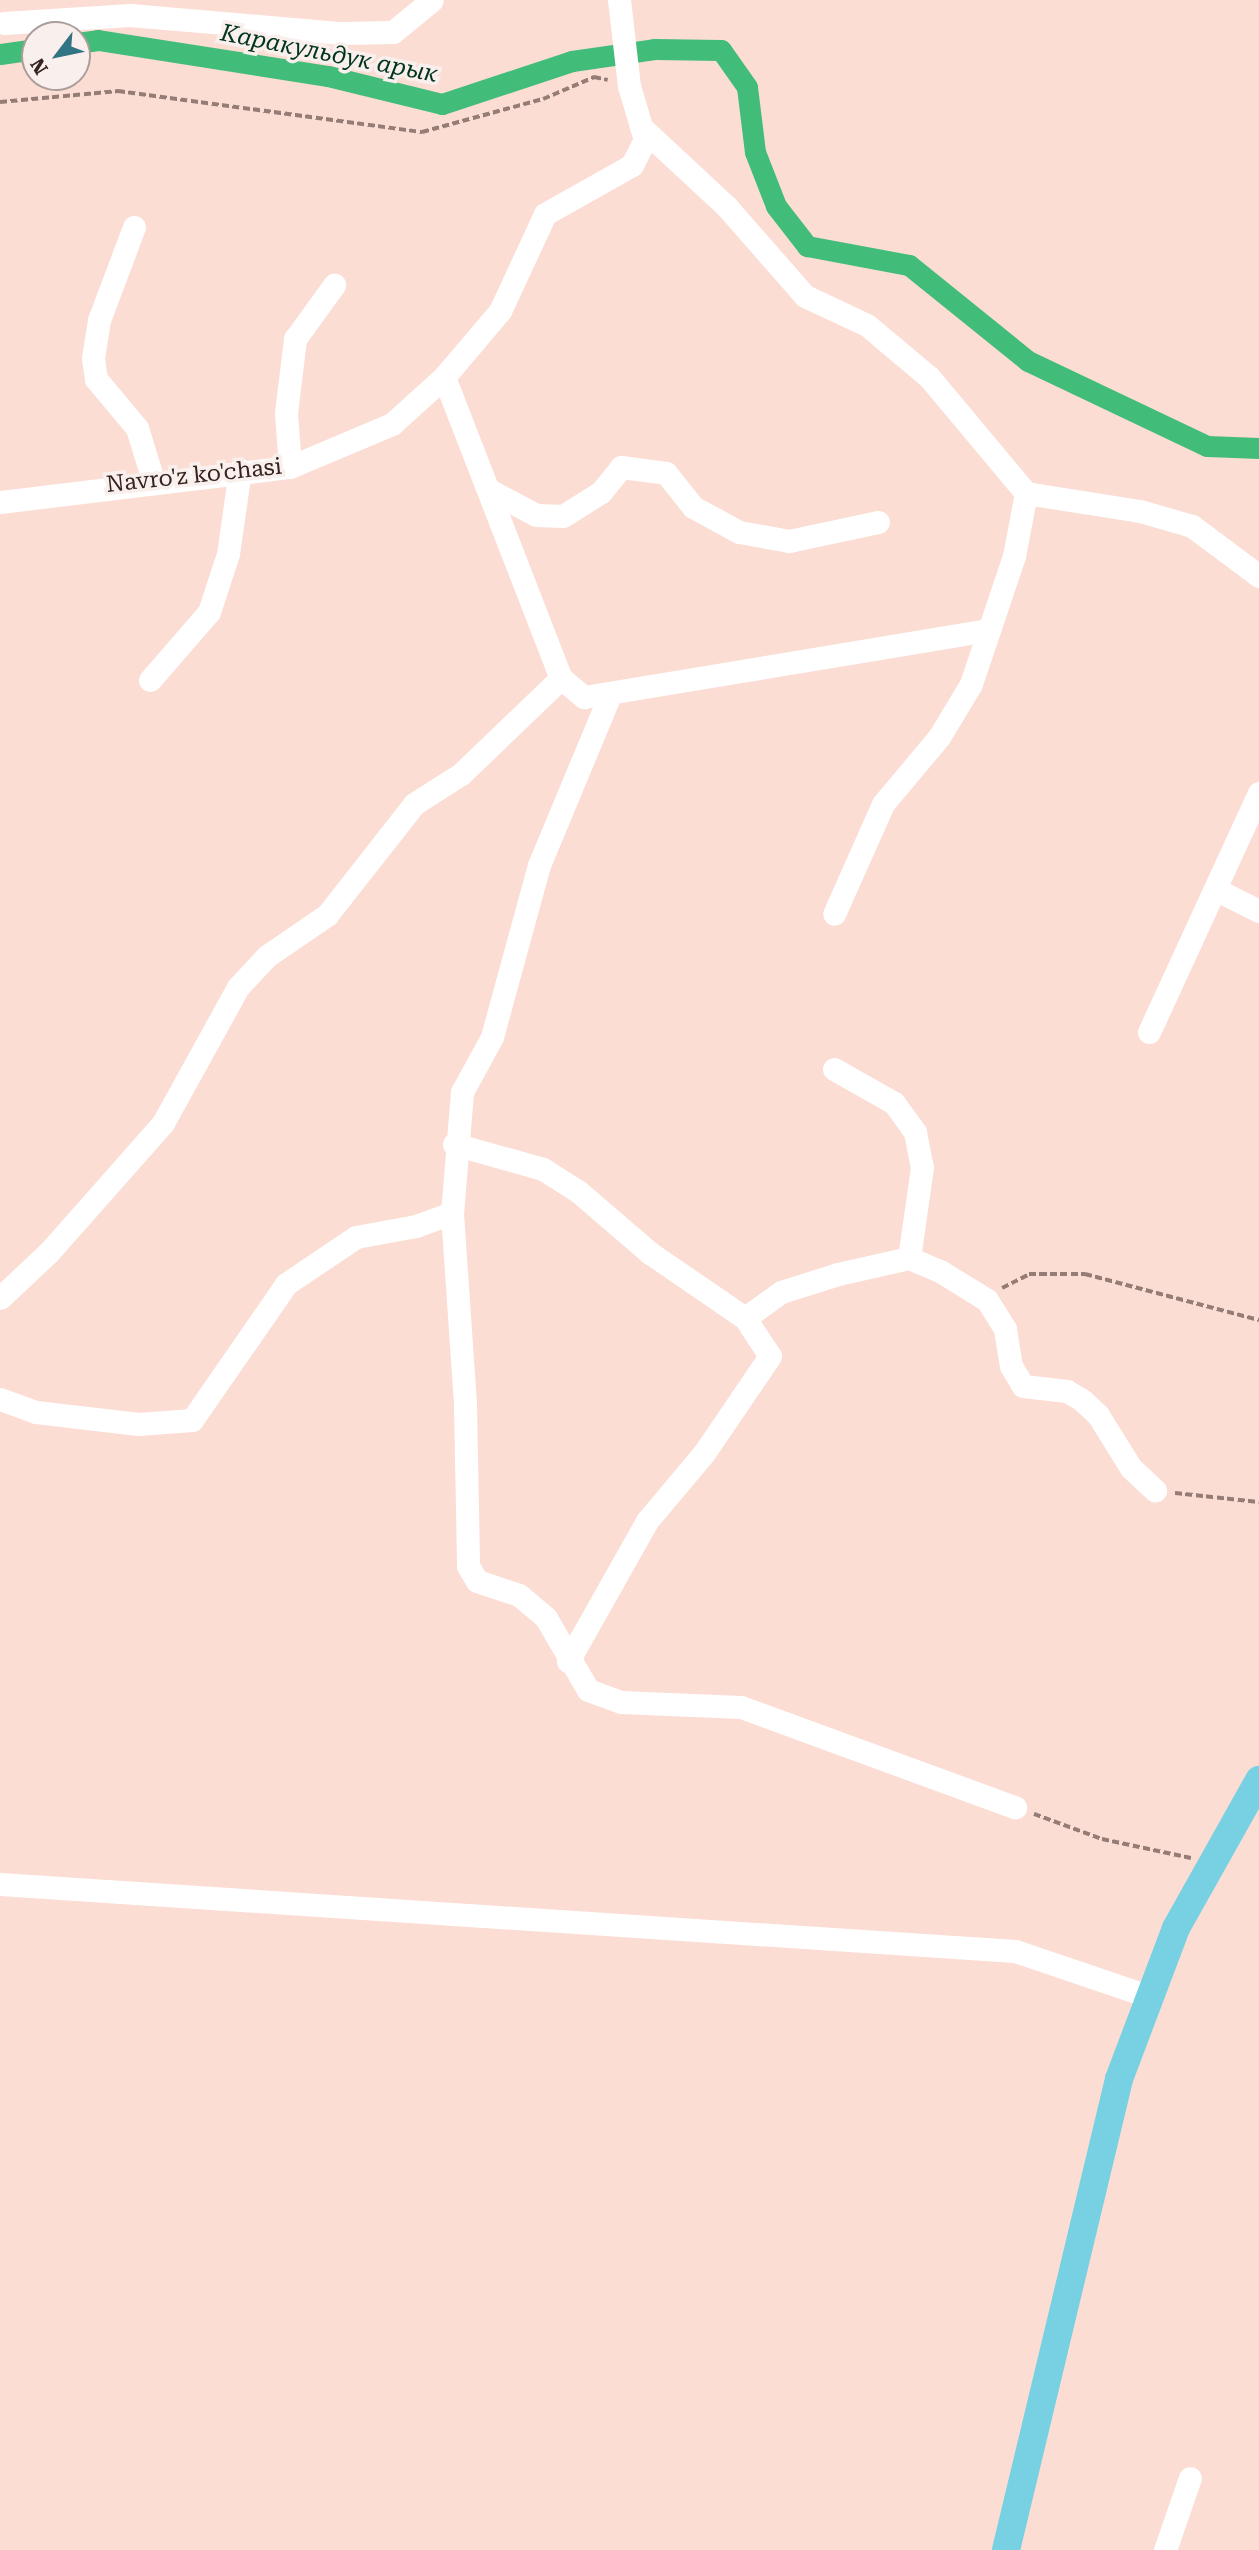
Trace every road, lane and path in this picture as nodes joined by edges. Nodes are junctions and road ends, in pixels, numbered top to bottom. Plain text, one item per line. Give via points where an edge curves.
1 (432, 0) edge
2 (621, 7) edge
3 (4, 23) dead end
4 (629, 86) junction
5 (0, 102) edge
6 (641, 127) junction
7 (134, 228) dead end
8 (334, 285) dead end
9 (444, 377) junction
10 (290, 467) junction
11 (240, 470) junction
12 (153, 480) junction
13 (489, 491) junction
14 (1027, 493) junction
15 (0, 502) edge
16 (878, 522) dead end
17 (1259, 576) edge
18 (987, 630) junction
19 (561, 678) junction
20 (150, 680) dead end
21 (609, 697) junction
22 (1259, 793) edge
23 (1215, 889) junction
24 (1259, 911) edge
25 (834, 914) dead end
26 (1149, 1032) dead end
27 (834, 1069) dead end
28 (454, 1144) junction
29 (452, 1213) junction
30 (909, 1258) junction
31 (0, 1298) edge
32 (987, 1300) junction
33 (745, 1318) junction
34 (1259, 1320) edge
35 (0, 1399) edge
36 (1155, 1490) joint
37 (1259, 1502) edge
38 (568, 1661) junction
39 (1259, 1780) edge
40 (1015, 1807) joint
41 (1210, 1863) junction
42 (0, 1884) edge
43 (1148, 1996) junction
44 (1191, 2477) dead end
45 (1006, 2550) edge
46 (1165, 2550) edge

1 - 3 street via 393,32 341,33 130,15
2 - 4 street, Navro'z ko'chasi
4 - 5 path via 594,77 543,99 422,132 118,91
4 - 6 street, Navro'z ko'chasi
6 - 9 street, Navro'z ko'chasi via 645,140 632,165 545,214 500,311
6 - 14 street via 727,207 805,296 867,325 929,377
7 - 12 street via 99,320 93,358 96,379 137,428
8 - 10 street via 295,339 286,413
9 - 10 street, Navro'z ko'chasi via 392,424
9 - 13 street
10 - 11 street, Navro'z ko'chasi
11 - 12 street, Navro'z ko'chasi
11 - 20 street via 228,554 209,612
12 - 15 street, Navro'z ko'chasi
13 - 16 street via 536,515 563,516 601,492 621,467 666,473 693,507 739,532 789,541
13 - 19 street
14 - 17 street via 1140,511 1192,526
14 - 18 street via 1014,556
18 - 21 street
18 - 25 street via 971,684 939,737 883,804
19 - 21 street via 584,697
19 - 31 street via 461,774 414,804 327,915 267,956 238,987 163,1123 49,1252
21 - 28 street via 539,865 492,1037 462,1092
22 - 23 street
23 - 24 street
23 - 26 street
27 - 30 street via 894,1103 915,1132 922,1167
28 - 29 street
28 - 33 street via 543,1169
29 - 35 street via 416,1226 356,1237 286,1284 192,1420 138,1424 36,1412
29 - 38 street via 465,1405 467,1566 477,1581 519,1595 546,1618
30 - 32 street
30 - 33 street via 781,1292
32 - 34 path via 1010,1280 1029,1274 1085,1274
32 - 36 street via 1005,1329 1011,1366 1023,1386 1067,1391 1082,1400 1098,1415 1130,1468
33 - 38 street via 770,1356 766,1367 647,1521
36 - 37 path
38 - 40 street via 588,1690 621,1702 741,1707
39 - 41 main road
40 - 41 path via 1102,1839
41 - 43 main road
42 - 43 street via 1015,1951
43 - 45 main road via 1095,2164
44 - 46 street

